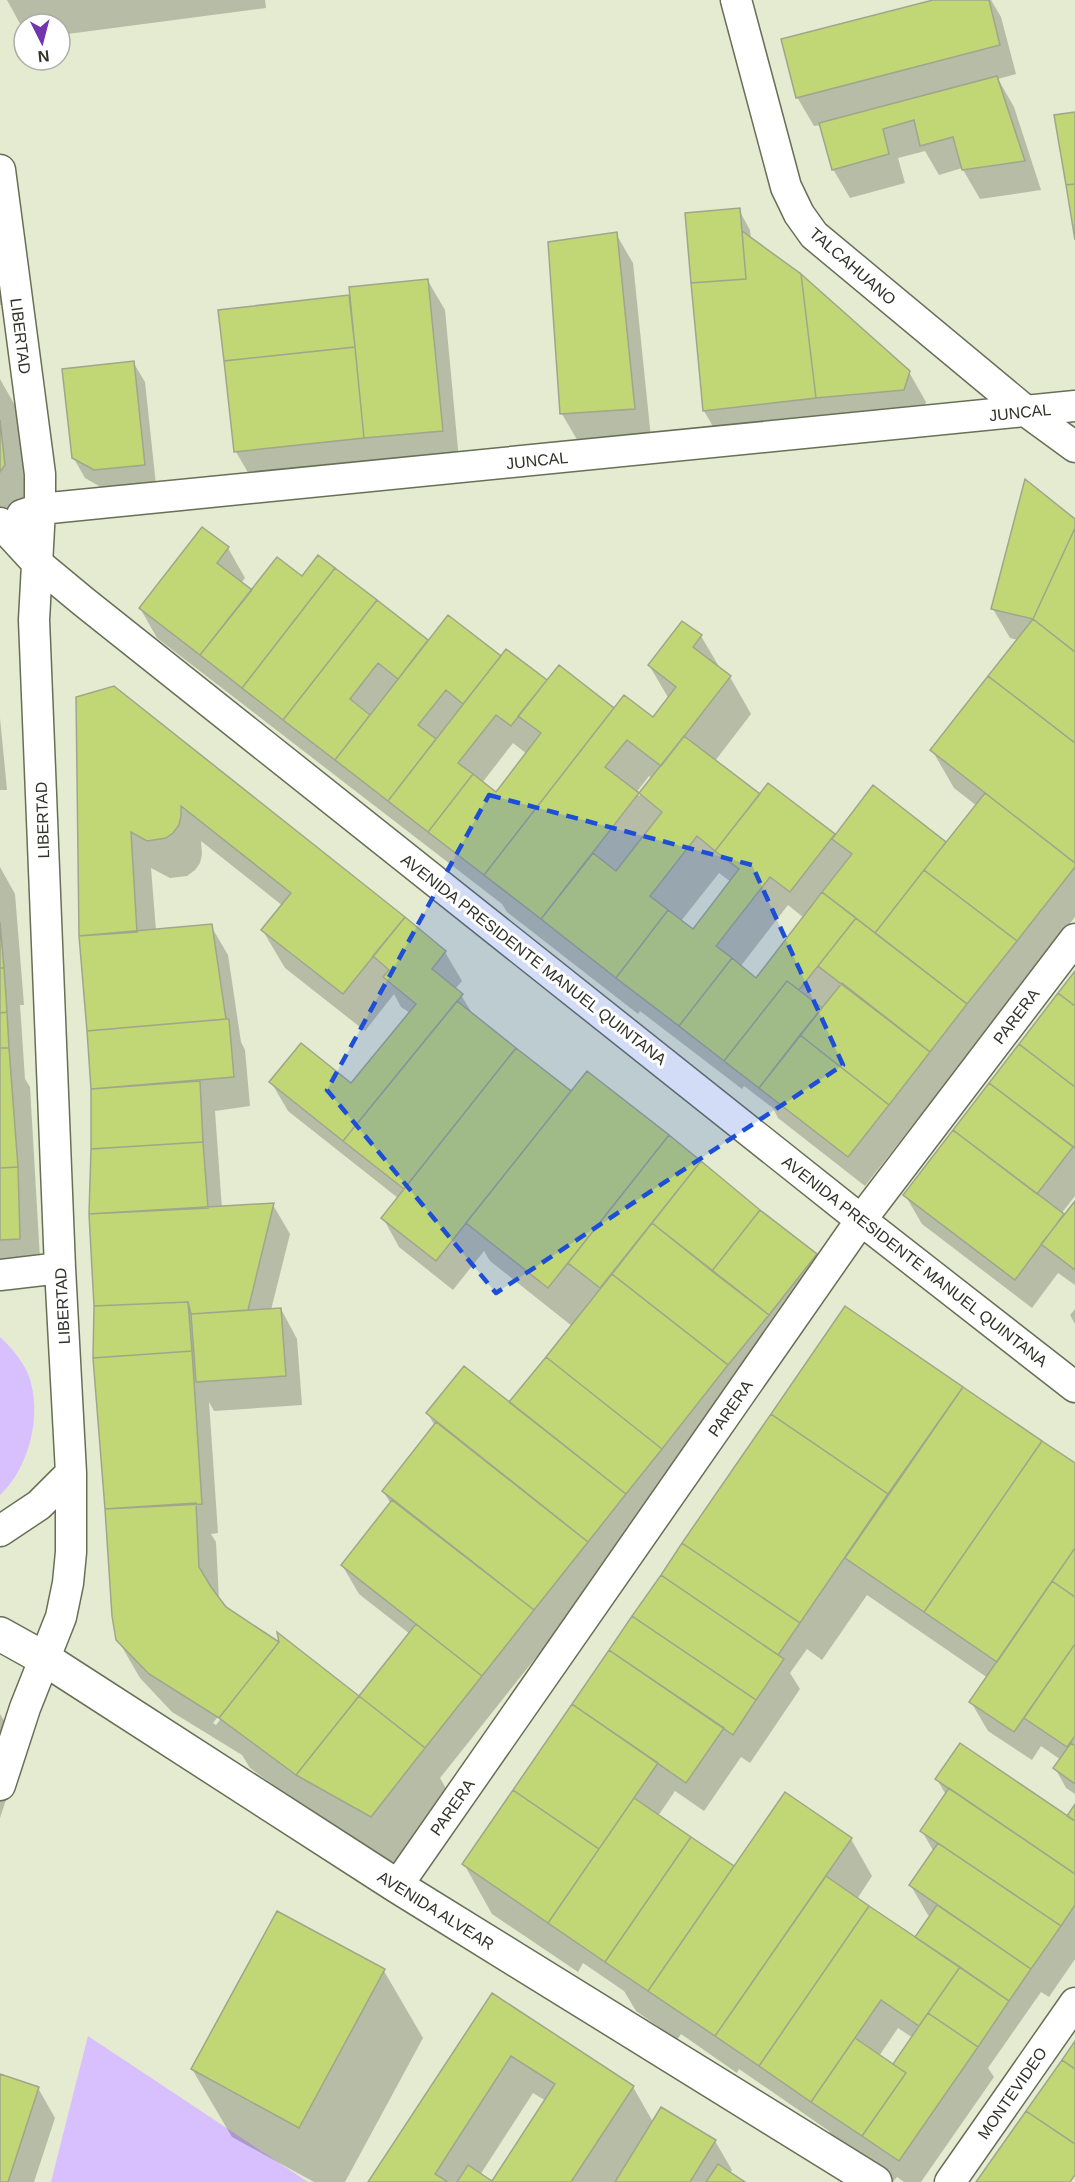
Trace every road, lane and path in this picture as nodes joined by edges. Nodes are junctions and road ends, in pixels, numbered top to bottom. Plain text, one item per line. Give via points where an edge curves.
1 (736, 0) edge
2 (0, 170) edge
3 (1075, 406) edge
4 (1027, 412) junction
5 (1075, 447) edge
6 (40, 509) junction
7 (0, 523) edge
8 (37, 563) junction
9 (1075, 939) edge
10 (861, 1220) junction
11 (60, 1268) junction
12 (0, 1275) edge
13 (1075, 1387) edge
14 (71, 1473) junction
15 (0, 1531) edge
16 (0, 1634) edge
17 (45, 1659) junction
18 (0, 1785) edge
19 (397, 1886) junction
20 (1075, 2003) edge
21 (874, 2182) edge
22 (950, 2182) edge

1 - 4 street, TALCAHUANO via 786,187 799,214 814,235
2 - 6 street, LIBERTAD via 40,474
3 - 4 street, JUNCAL
4 - 5 street, TALCAHUANO
4 - 6 street, JUNCAL
6 - 7 street, JUNCAL
6 - 8 street, LIBERTAD
7 - 8 street, AVENIDA PRESIDENTE MANUEL QUINTANA
8 - 10 street, AVENIDA PRESIDENTE MANUEL QUINTANA
8 - 11 street, LIBERTAD via 34,620
9 - 10 street, PARERA
10 - 13 street, AVENIDA PRESIDENTE MANUEL QUINTANA
10 - 19 street, PARERA
11 - 12 street
11 - 14 street, LIBERTAD
14 - 15 street via 39,1505
14 - 17 street, LIBERTAD via 68,1583 61,1617
16 - 17 street, AVENIDA ALVEAR
17 - 18 street, LIBERTAD
17 - 19 street, AVENIDA ALVEAR
19 - 21 street, AVENIDA ALVEAR
20 - 22 street, MONTEVIDEO

